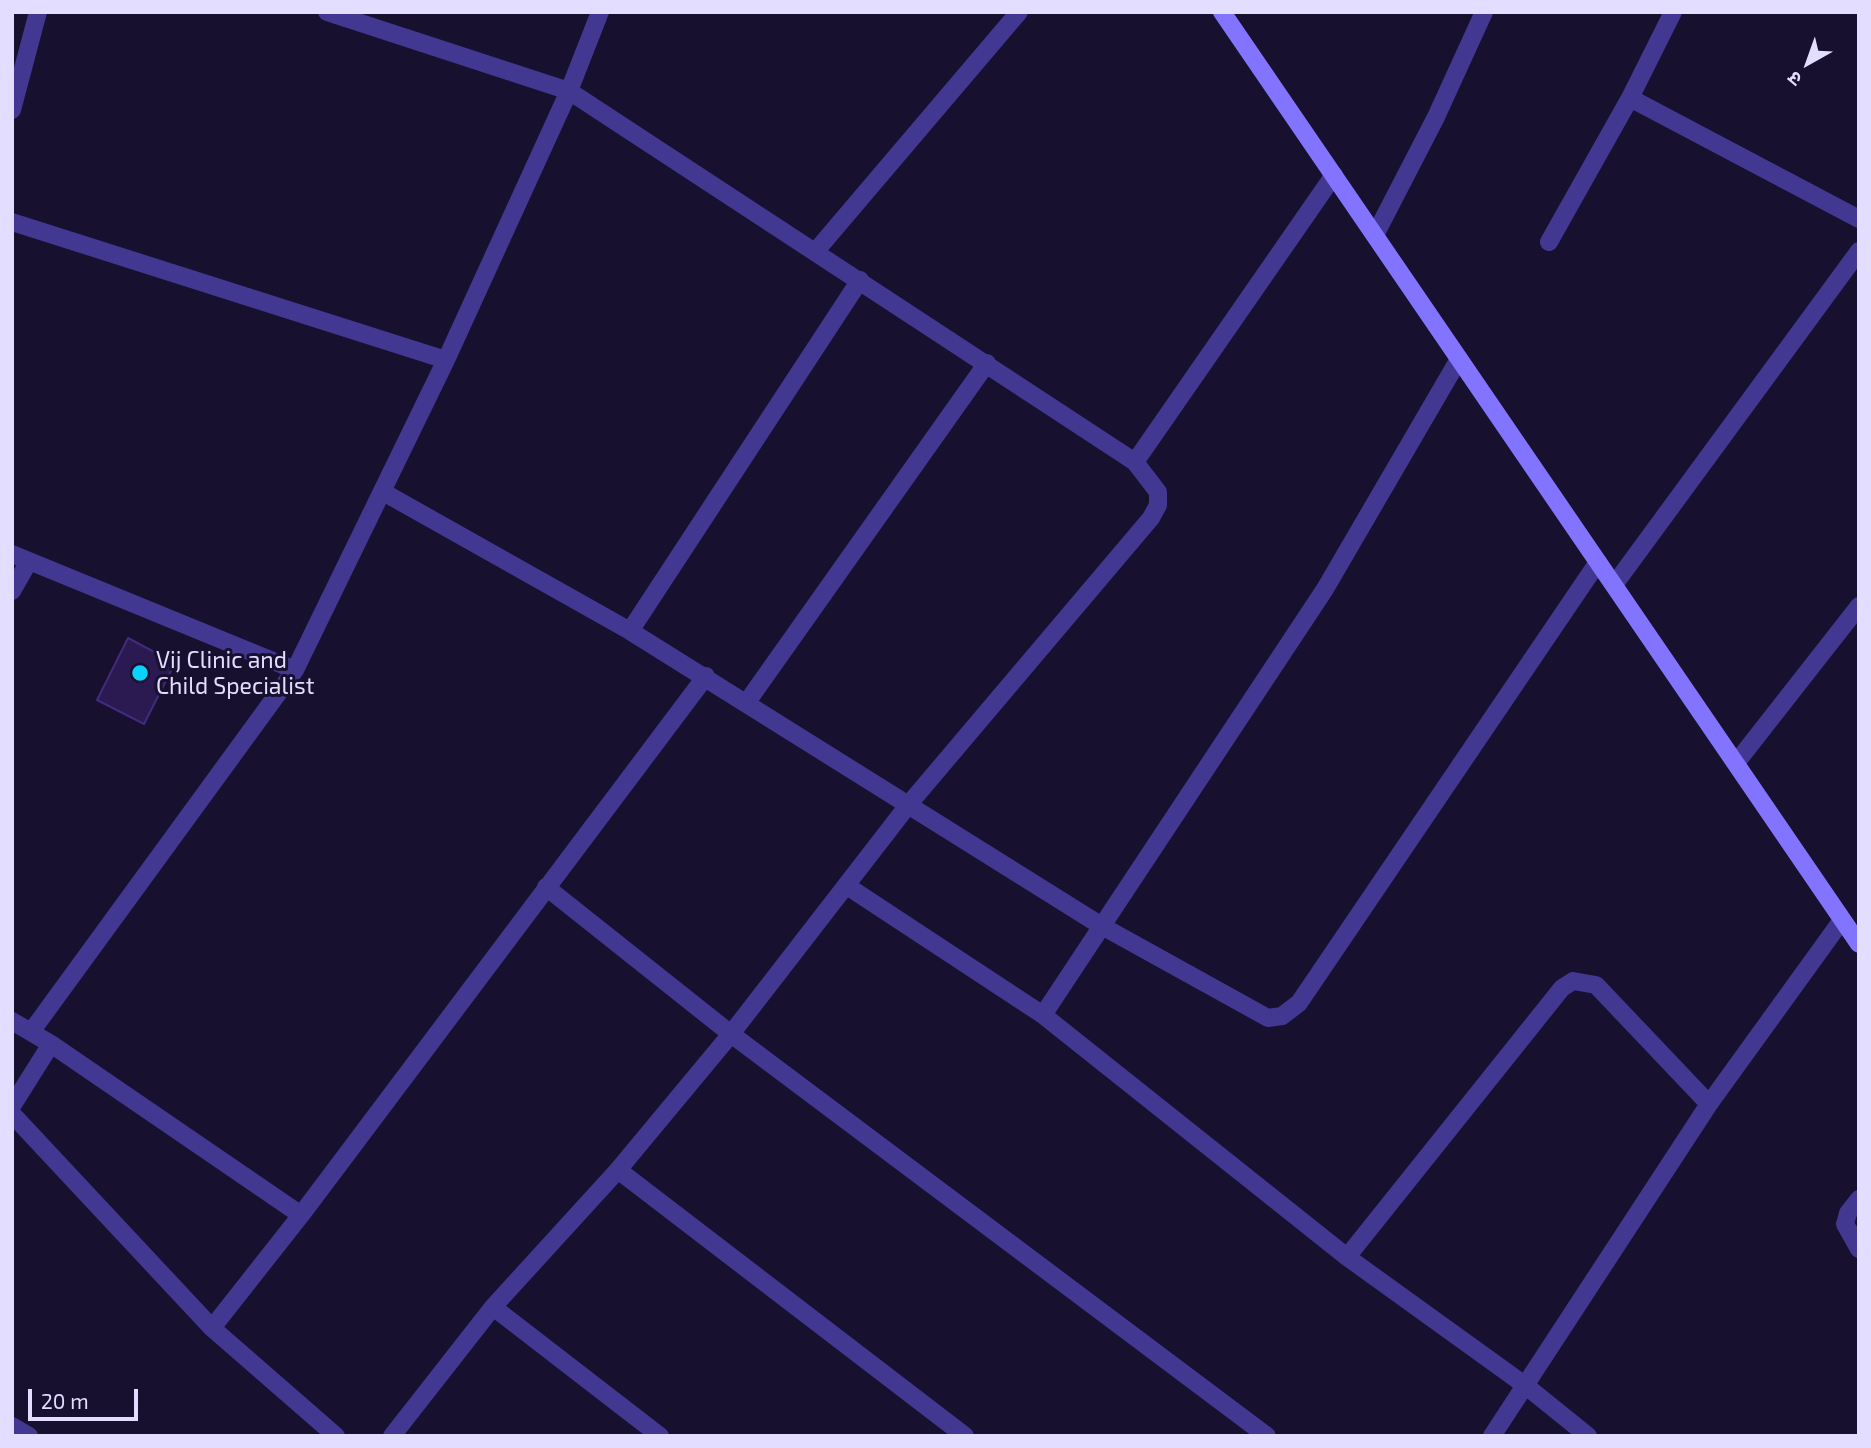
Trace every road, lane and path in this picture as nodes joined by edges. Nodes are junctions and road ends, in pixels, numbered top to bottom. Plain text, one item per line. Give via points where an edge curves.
1 (38, 12) edge
2 (327, 12) edge
3 (600, 12) edge
4 (1019, 12) edge
5 (1222, 12) edge
6 (1484, 12) edge
7 (1673, 12) edge
8 (569, 90) junction
9 (1630, 98) junction
10 (12, 110) edge
11 (1334, 175) junction
12 (1859, 219) edge
13 (12, 222) edge
14 (1375, 235) junction
15 (1549, 242) dead end
16 (1859, 251) edge
17 (815, 253) junction
18 (860, 280) junction
19 (1459, 359) junction
20 (446, 360) junction
21 (987, 363) junction
22 (1135, 462) junction
23 (383, 492) junction
24 (21, 558) edge
25 (1598, 562) junction
26 (1614, 585) junction
27 (12, 591) edge
28 (1859, 606) edge
29 (630, 631) junction
30 (295, 670) junction
31 (706, 676) junction
32 (747, 702) junction
33 (1736, 763) junction
34 (909, 804) junction
35 (847, 886) junction
36 (546, 887) junction
37 (1842, 920) junction
38 (1100, 925) junction
39 (1859, 944) edge
40 (1043, 1016) junction
41 (12, 1021) edge
42 (31, 1032) junction
43 (732, 1034) junction
44 (51, 1044) junction
45 (1709, 1104) junction
46 (12, 1106) edge
47 (12, 1114) edge
48 (618, 1170) junction
49 (1859, 1199) edge
50 (301, 1214) junction
51 (1859, 1249) edge
52 (1347, 1257) junction
53 (493, 1307) junction
54 (212, 1328) junction
55 (1526, 1386) junction
56 (12, 1426) edge
57 (29, 1436) edge
58 (336, 1436) edge
59 (392, 1436) edge
60 (660, 1436) edge
61 (965, 1436) edge
62 (1267, 1436) edge
63 (1492, 1436) edge
64 (1588, 1436) edge

1 - 10 street
2 - 8 street
3 - 8 street
4 - 17 street
5 - 11 street
6 - 14 street
7 - 9 street
8 - 17 street
8 - 20 street
9 - 12 street
9 - 15 street
11 - 14 street
11 - 22 street
13 - 20 street
14 - 19 street
16 - 26 street
17 - 18 street
18 - 21 street
18 - 29 street
19 - 25 street
19 - 38 street via 1325,589
20 - 23 street
21 - 22 street
21 - 32 street
22 - 34 street via 1158,492 1152,517
23 - 29 street
23 - 30 street
24 - 27 street
24 - 30 street
25 - 26 street
25 - 38 street via 1299,1003 1282,1016 1261,1015
26 - 33 street
28 - 33 street
29 - 31 street
30 - 42 street
31 - 32 street
31 - 36 street
32 - 34 street
33 - 37 street
34 - 35 street
34 - 38 street
35 - 40 street
35 - 43 street
36 - 43 street
36 - 50 street
37 - 39 street
37 - 45 street
38 - 40 street
40 - 52 street
41 - 42 street
42 - 44 street
43 - 48 street
43 - 62 street
44 - 46 street
44 - 50 street
45 - 52 street via 1596,985 1573,981 1562,988
45 - 55 street
47 - 54 street
48 - 53 street
48 - 61 street
49 - 51 street via 1845,1224
50 - 54 street
52 - 55 street
53 - 59 street
53 - 60 street
54 - 58 street
55 - 63 street
55 - 64 street
56 - 57 street

